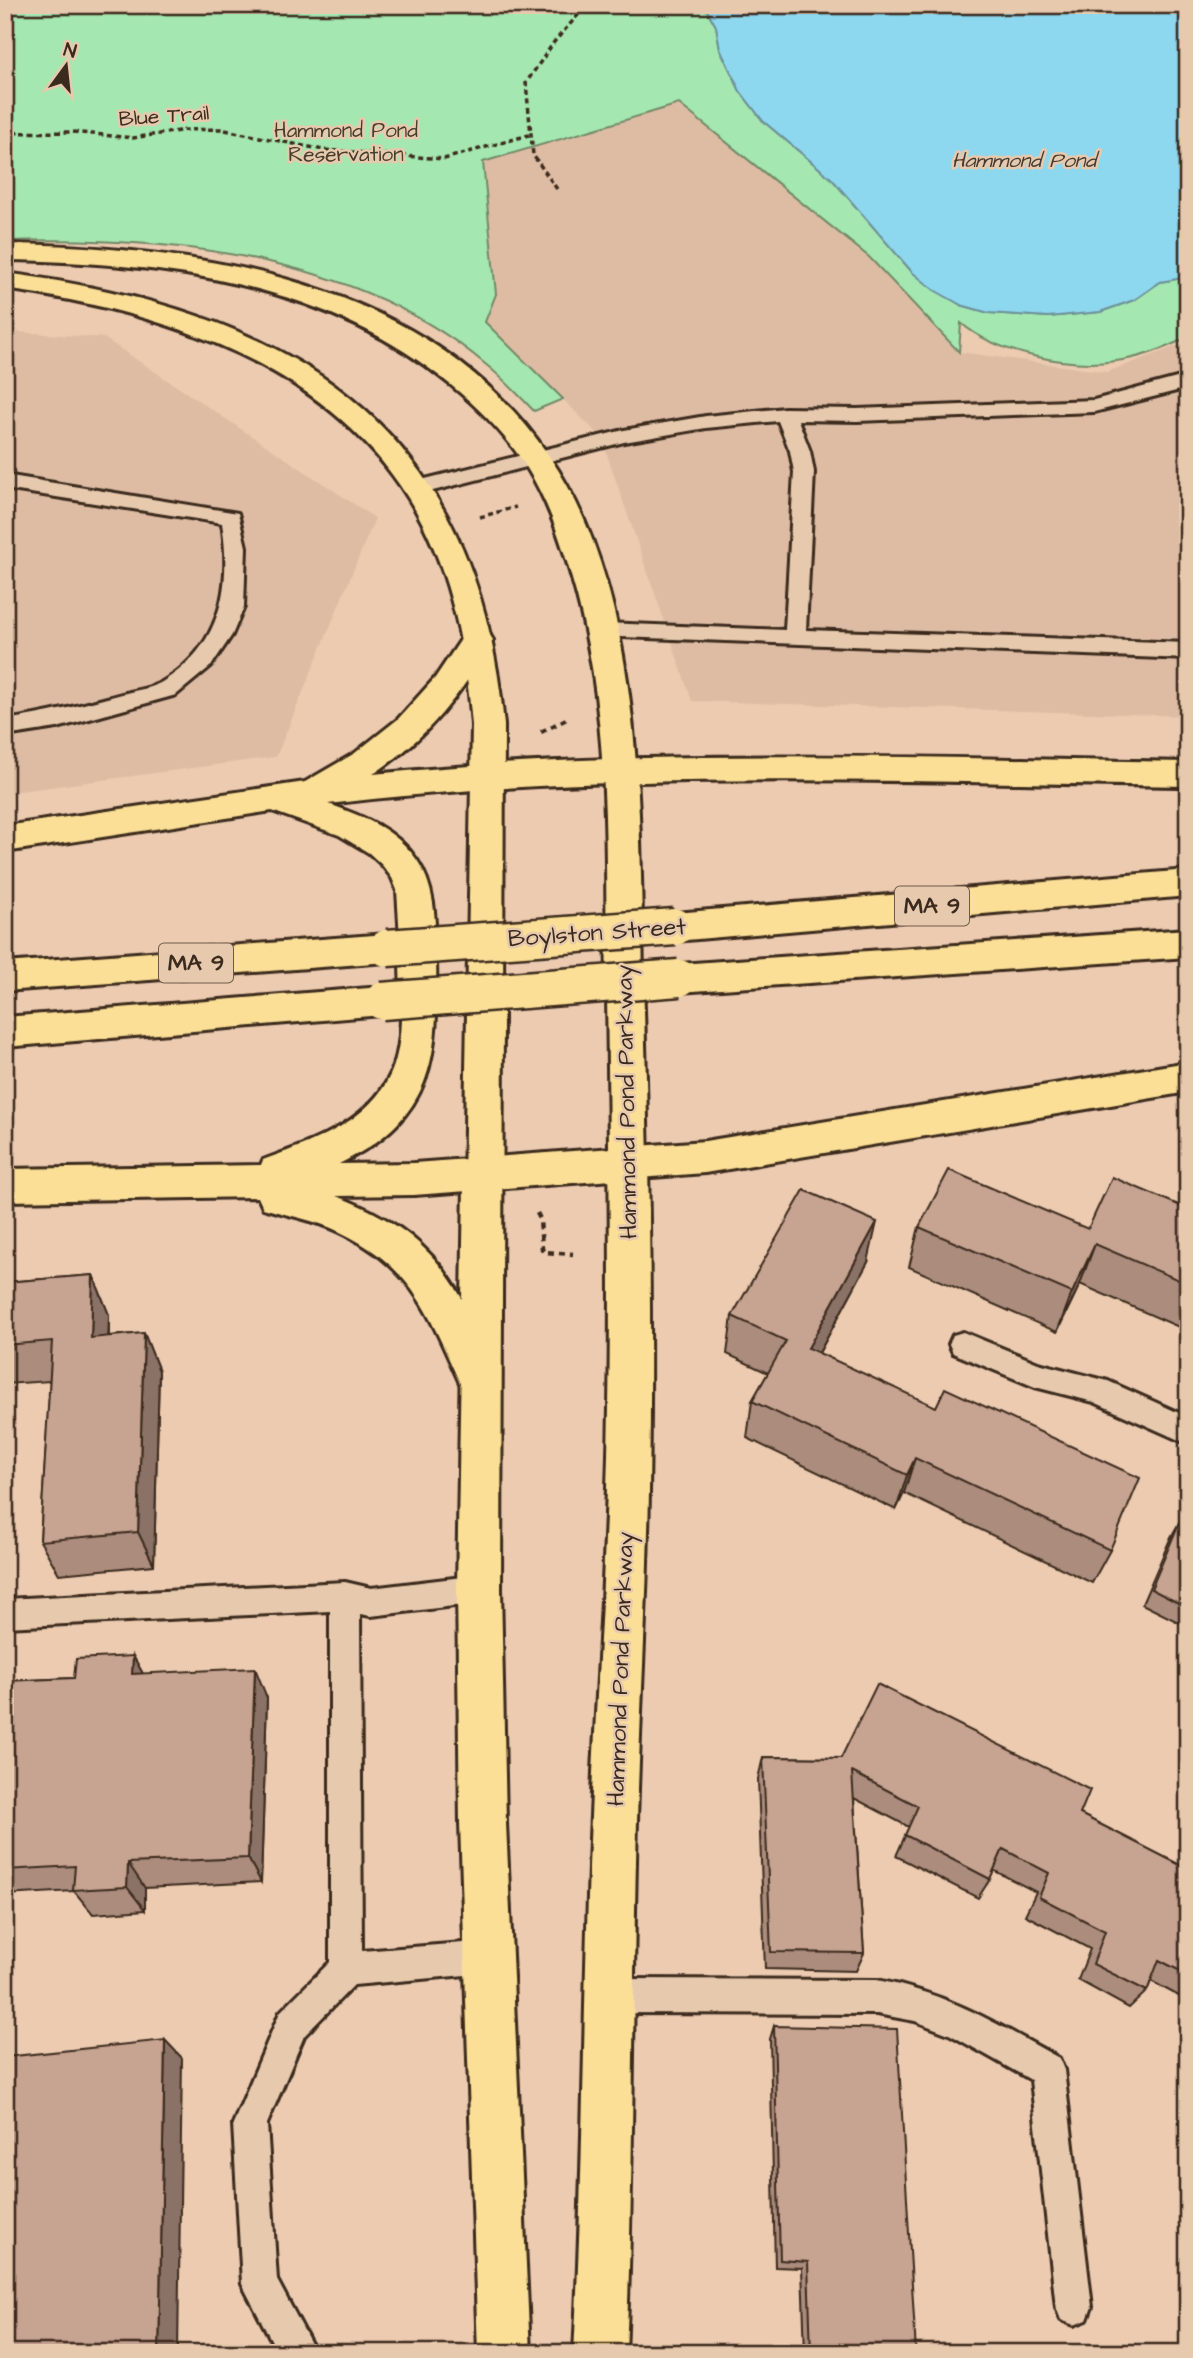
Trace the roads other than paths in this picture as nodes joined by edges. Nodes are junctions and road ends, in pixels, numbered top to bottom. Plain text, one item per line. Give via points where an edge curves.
1 (5, 252) edge
2 (5, 281) edge
3 (1188, 381) edge
4 (785, 414) junction
5 (535, 458) junction
6 (5, 482) edge
7 (417, 488) junction
8 (603, 631) junction
9 (795, 637) junction
10 (477, 639) junction
11 (1188, 651) edge
12 (5, 728) edge
13 (619, 771) junction
14 (1188, 774) edge
15 (488, 776) junction
16 (286, 798) junction
17 (5, 839) edge
18 (1188, 883) edge
19 (1188, 943) edge
20 (5, 976) edge
21 (5, 1032) edge
22 (1188, 1077) edge
23 (629, 1162) junction
24 (483, 1175) junction
25 (210, 1183) junction
26 (5, 1185) edge
27 (963, 1344) dead end
28 (479, 1381) junction
29 (1188, 1431) edge
30 (479, 1589) junction
31 (345, 1596) junction
32 (5, 1613) edge
33 (488, 1957) junction
34 (346, 1969) junction
35 (608, 1996) junction
36 (1074, 2307) dead end
37 (298, 2353) edge
38 (504, 2353) edge
39 (600, 2353) edge

1 - 5 main road, Hammond Pond Parkway via 162,260 303,292 361,315 449,368 499,411
2 - 7 main road via 155,309 255,350 307,379 343,407
3 - 4 lane via 1094,406
4 - 5 lane via 666,428
4 - 9 lane via 803,472
5 - 7 lane
5 - 8 main road, Hammond Pond Parkway via 564,512
6 - 12 lane via 231,518 236,547 233,607 221,635 203,660 168,689 57,720
7 - 10 main road via 455,563
8 - 9 lane
8 - 13 main road, Hammond Pond Parkway
9 - 11 lane
10 - 15 main road via 487,713
10 - 16 main road via 448,685 409,729 343,776
13 - 14 main road
13 - 15 main road
13 - 23 main road, Hammond Pond Parkway
15 - 16 main road
15 - 24 main road
16 - 17 main road
16 - 25 main road via 351,826 393,853 407,870 417,917 414,1062 390,1107 342,1145 298,1165
18 - 20 main road, Boylston Street / MA 9, bridge via 675,927
19 - 21 main road, Boylston Street / MA 9, bridge
22 - 23 main road via 705,1157
23 - 24 main road
23 - 35 main road, Hammond Pond Parkway via 629,1461
24 - 25 main road
24 - 28 main road
25 - 26 main road
25 - 28 main road via 321,1206 358,1221 398,1246 444,1299
27 - 29 lane via 1035,1375 1098,1390
28 - 30 main road
30 - 31 lane via 371,1602
30 - 33 main road
31 - 32 lane
31 - 34 lane
33 - 34 lane
33 - 38 main road
34 - 37 lane via 292,2024 250,2124 260,2284
35 - 36 lane via 877,1997 915,2004 959,2021 1047,2070
35 - 39 main road, Hammond Pond Parkway

